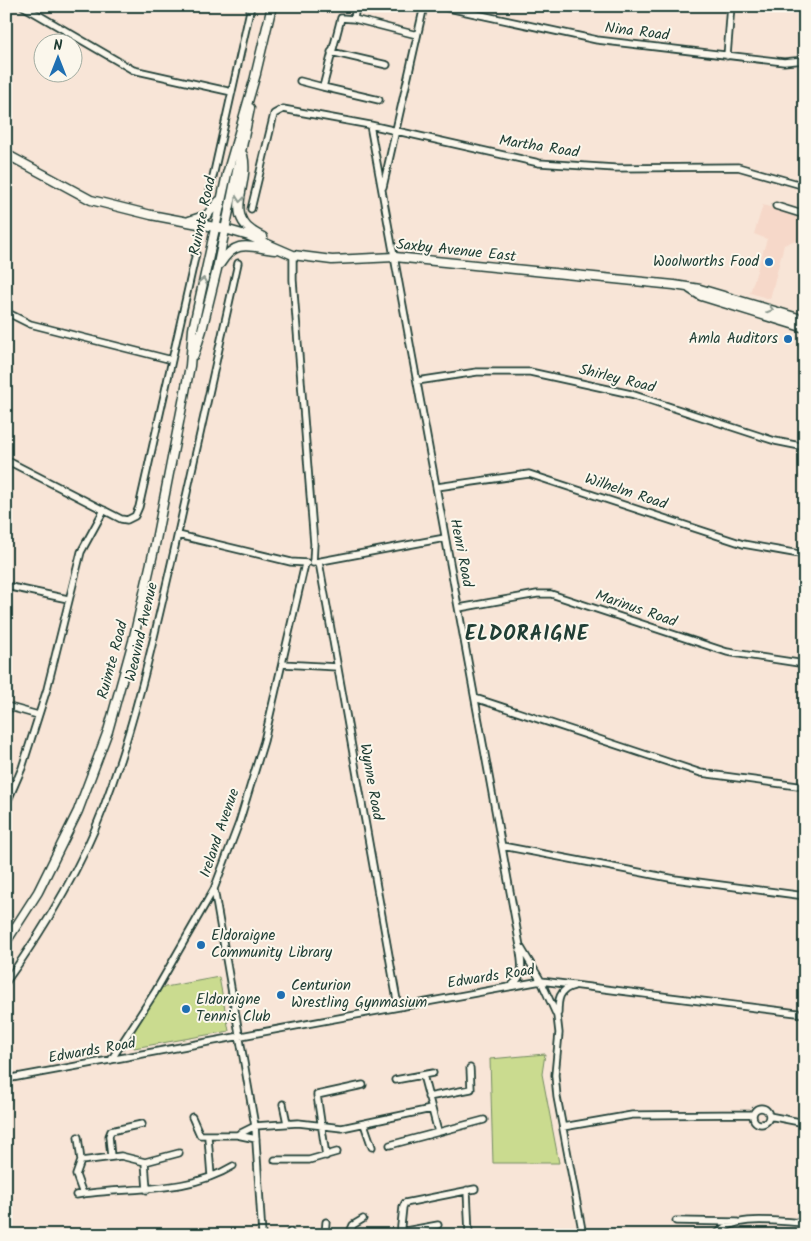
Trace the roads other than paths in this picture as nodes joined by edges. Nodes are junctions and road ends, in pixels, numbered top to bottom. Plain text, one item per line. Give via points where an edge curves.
1 (22, 6) edge
2 (251, 6) edge
3 (272, 6) edge
4 (356, 6) edge
5 (424, 6) edge
6 (439, 6) edge
7 (731, 6) edge
8 (354, 19) junction
9 (417, 35) junction
10 (331, 52) junction
11 (727, 56) junction
12 (805, 60) edge
13 (387, 65) dead end
14 (256, 74) junction
15 (300, 81) dead end
16 (323, 87) junction
17 (232, 92) junction
18 (379, 100) dead end
19 (370, 125) junction
20 (396, 132) junction
21 (242, 151) junction
22 (6, 154) edge
23 (805, 186) edge
24 (210, 190) dead end
25 (382, 190) junction
26 (223, 192) junction
27 (776, 206) dead end
28 (251, 209) dead end
29 (805, 215) edge
30 (187, 222) junction
31 (215, 227) junction
32 (225, 229) junction
33 (196, 253) dead end
34 (291, 254) junction
35 (395, 257) junction
36 (238, 263) dead end
37 (217, 269) junction
38 (689, 288) junction
39 (6, 312) edge
40 (805, 320) edge
41 (805, 328) edge
42 (172, 360) junction
43 (190, 366) junction
44 (417, 381) junction
45 (805, 447) edge
46 (6, 460) edge
47 (437, 487) junction
48 (104, 510) junction
49 (178, 534) junction
50 (446, 538) junction
51 (805, 555) edge
52 (316, 562) junction
53 (306, 564) junction
54 (6, 586) edge
55 (68, 599) junction
56 (459, 608) junction
57 (282, 664) junction
58 (805, 664) edge
59 (337, 667) junction
60 (475, 698) junction
61 (6, 706) edge
62 (38, 716) junction
63 (805, 786) edge
64 (6, 805) edge
65 (502, 846) junction
66 (214, 889) junction
67 (805, 896) edge
68 (6, 942) edge
69 (520, 946) junction
70 (541, 981) junction
71 (6, 982) edge
72 (512, 985) junction
73 (578, 985) junction
74 (398, 1006) junction
75 (805, 1014) edge
76 (557, 1016) junction
77 (240, 1037) junction
78 (111, 1060) junction
79 (470, 1068) dead end
80 (433, 1073) dead end
81 (423, 1075) junction
82 (6, 1079) edge
83 (395, 1080) dead end
84 (363, 1085) dead end
85 (428, 1097) junction
86 (283, 1104) dead end
87 (431, 1109) junction
88 (753, 1114) junction
89 (769, 1116) junction
90 (192, 1117) dead end
91 (484, 1120) dead end
92 (287, 1123) junction
93 (805, 1123) edge
94 (142, 1124) dead end
95 (364, 1124) junction
96 (255, 1126) junction
97 (322, 1127) junction
98 (563, 1127) junction
99 (438, 1132) junction
100 (238, 1135) junction
101 (208, 1136) junction
102 (78, 1137) dead end
103 (256, 1139) junction
104 (390, 1145) dead end
105 (372, 1147) dead end
106 (336, 1152) dead end
107 (180, 1153) dead end
108 (326, 1156) junction
109 (111, 1157) junction
110 (275, 1160) dead end
111 (81, 1161) junction
112 (145, 1162) junction
113 (232, 1166) dead end
114 (211, 1176) junction
115 (475, 1189) dead end
116 (147, 1190) junction
117 (467, 1190) junction
118 (363, 1219) dead end
119 (676, 1221) dead end
120 (326, 1222) dead end
121 (740, 1222) junction
122 (805, 1222) edge
123 (438, 1225) dead end
124 (400, 1233) edge
125 (262, 1235) edge
126 (325, 1235) edge
127 (345, 1235) edge
128 (469, 1235) edge
129 (583, 1235) edge
130 (716, 1235) edge

1 - 17 street via 133,70
2 - 17 street
3 - 14 main road, Ruimte Road
4 - 8 street
5 - 9 street
6 - 11 street, Nina Road via 597,40
7 - 11 street
8 - 9 street
8 - 10 street via 341,18
9 - 20 street
10 - 13 street
10 - 16 street
11 - 12 street, Nina Road via 784,62
14 - 21 main road, Ruimte Road
14 - 26 main road, Ruimte Road via 232,149
15 - 16 street
16 - 18 street
17 - 24 street
19 - 20 street, Martha Road
19 - 25 street, Henri Road
19 - 28 street, Martha Road via 289,108 279,109 274,114
20 - 23 street, Martha Road via 539,163 615,168 738,167
20 - 25 street
21 - 32 main road, Ruimte Road
21 -> 34 main road via 244,169 240,218 249,230
22 - 30 main road, Saxby Avenue East via 90,200
25 - 35 street, Henri Road
26 - 30 main road via 213,211
26 - 31 main road, Ruimte Road
27 - 29 street
30 - 31 main road, Saxby Avenue East
31 - 32 main road, Saxby Avenue East
43 -> 31 main road, Ruimte Road via 193,329
32 - 34 main road, Saxby Avenue East
32 - 37 main road, Ruimte Road
33 - 42 street
34 - 35 main road, Saxby Avenue East via 332,260
34 - 37 main road via 252,245 241,246 230,252
34 - 52 street
35 - 38 main road, Saxby Avenue East
35 - 44 street, Henri Road
36 - 49 street, Weavind Avenue
37 - 43 main road, Ruimte Road
38 -> 40 main road, Saxby Avenue East
38 - 41 main road, Saxby Avenue East via 695,293
39 - 42 street via 30,324
42 - 48 street via 139,507 132,518 121,519
43 - 68 main road, Ruimte Road via 155,545 108,731 85,794 62,843 38,892
44 - 45 street, Shirley Road via 477,372 530,372 631,394 775,441
44 - 47 street, Henri Road
46 - 48 street
47 - 50 street, Henri Road
47 - 51 street, Wilhelm Road via 529,474 742,544
48 - 55 street via 81,552
49 - 53 street
49 - 71 street, Weavind Avenue via 138,703 102,810 52,911
50 - 52 street
50 - 56 street, Henri Road
52 - 53 street
52 - 59 street, Wynne Road
53 - 57 street, Ireland Avenue
54 - 55 street
55 - 62 street via 55,660
56 - 58 street, Marinus Road via 551,594 727,652
56 - 60 street, Henri Road
57 - 59 street
57 - 66 street, Ireland Avenue via 264,741
59 - 74 street, Wynne Road
60 - 63 street via 701,773
60 - 65 street, Henri Road
61 - 62 street
62 - 64 street via 22,768
65 - 67 street via 675,879
65 - 69 street, Henri Road
66 - 77 street, Ireland Avenue
66 - 78 street via 155,992
69 - 70 street, Henri Road
69 - 72 street via 522,972
70 - 72 street, Edwards Road
70 - 73 street, Edwards Road
70 - 76 street, Henri Road
72 - 74 street, Edwards Road
73 - 75 street, Edwards Road
73 - 76 street via 567,987 561,994
74 - 77 street, Edwards Road
76 - 98 street via 555,1075
77 - 78 street, Edwards Road
77 - 96 street, Ireland Avenue
78 - 82 street, Edwards Road
79 - 85 street via 470,1089
80 - 81 street
81 - 83 street
81 - 85 street
84 - 97 street via 317,1095
85 - 87 street
86 - 92 street
87 - 95 street
87 - 99 street
88 - 89 street via 761,1108
88 - 89 street via 758,1123 764,1123
88 - 98 street via 632,1115
89 - 93 street
90 - 101 street via 197,1133
91 - 99 street
92 - 96 street
92 - 97 street
94 - 109 street via 111,1131 108,1136
95 - 97 street
95 - 105 street
96 - 100 street
96 - 103 street, Ireland Avenue
97 - 108 street
98 - 129 street
99 - 104 street
100 - 101 street
100 - 103 street
101 - 114 street
102 - 111 street
103 - 125 street, Ireland Avenue
106 - 108 street
107 - 112 street
108 - 110 street via 309,1160
109 - 111 street
109 - 112 street via 126,1156
111 - 116 street via 76,1174 80,1195
112 - 116 street
113 - 114 street
114 - 116 street
115 - 117 street
117 - 124 street via 405,1203
117 - 128 street
118 - 127 street
119 - 121 street
120 - 126 street
121 - 122 street
121 - 130 street
123 - 124 street

